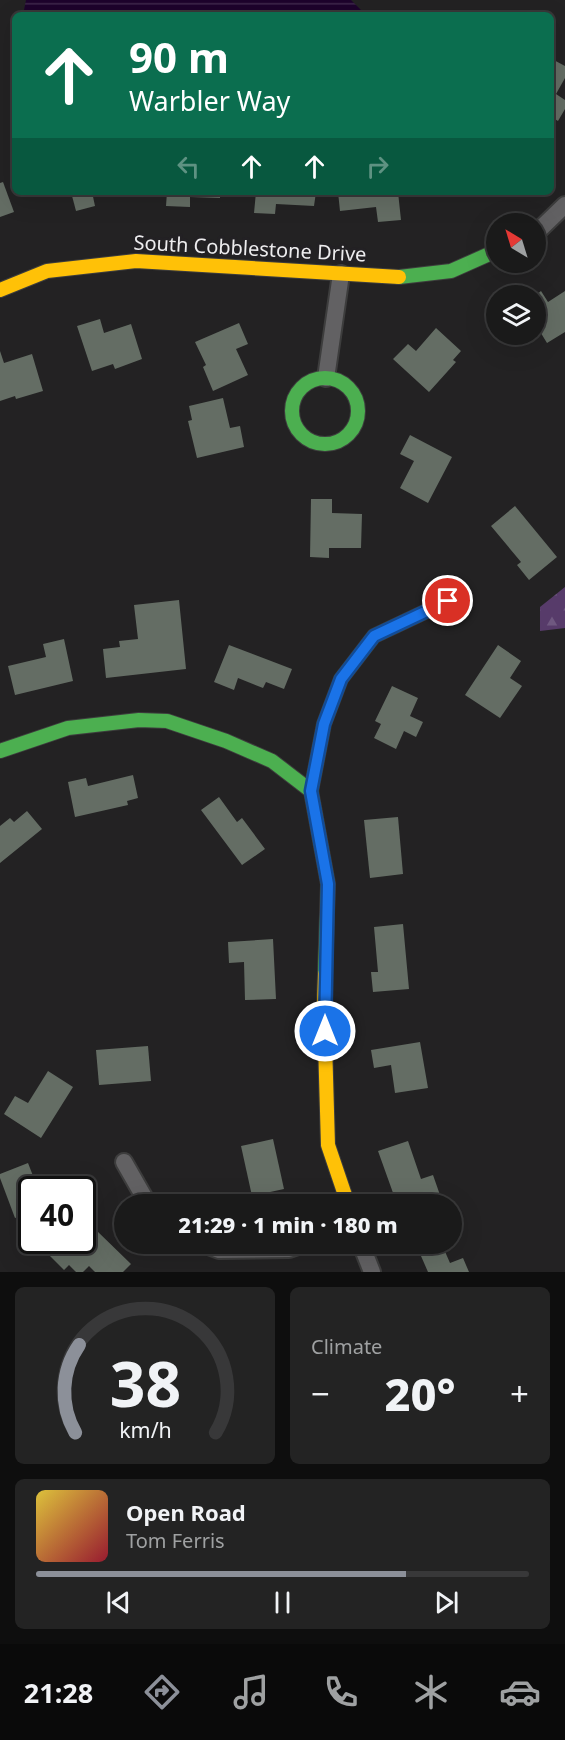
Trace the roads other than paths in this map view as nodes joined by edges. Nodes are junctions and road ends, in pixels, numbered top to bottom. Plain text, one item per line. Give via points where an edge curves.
1 (565, 206) edge
2 (546, 224) edge
3 (486, 256) edge
4 (341, 274) junction
5 (0, 290) edge
6 (326, 378) junction
7 (448, 601) dead end
8 (0, 751) edge
9 (311, 791) junction
10 (124, 1162) dead end
11 (142, 1194) edge
12 (345, 1194) edge
13 (365, 1254) edge
14 (372, 1272) edge

1 - 2 street
3 - 4 street, South Cobblestone Drive via 452,271 405,277
4 - 5 street, South Cobblestone Drive via 136,261 47,271
4 - 6 street
6 - 6 street via 306,384 298,392 292,412 300,432 318,443 340,440 349,434 358,414 358,403 346,385
7 - 9 street via 374,636 341,679 324,724
8 - 9 street via 68,728 167,721 272,761
9 - 12 street via 328,884 324,1008 328,1145
10 - 11 street
13 - 14 street

